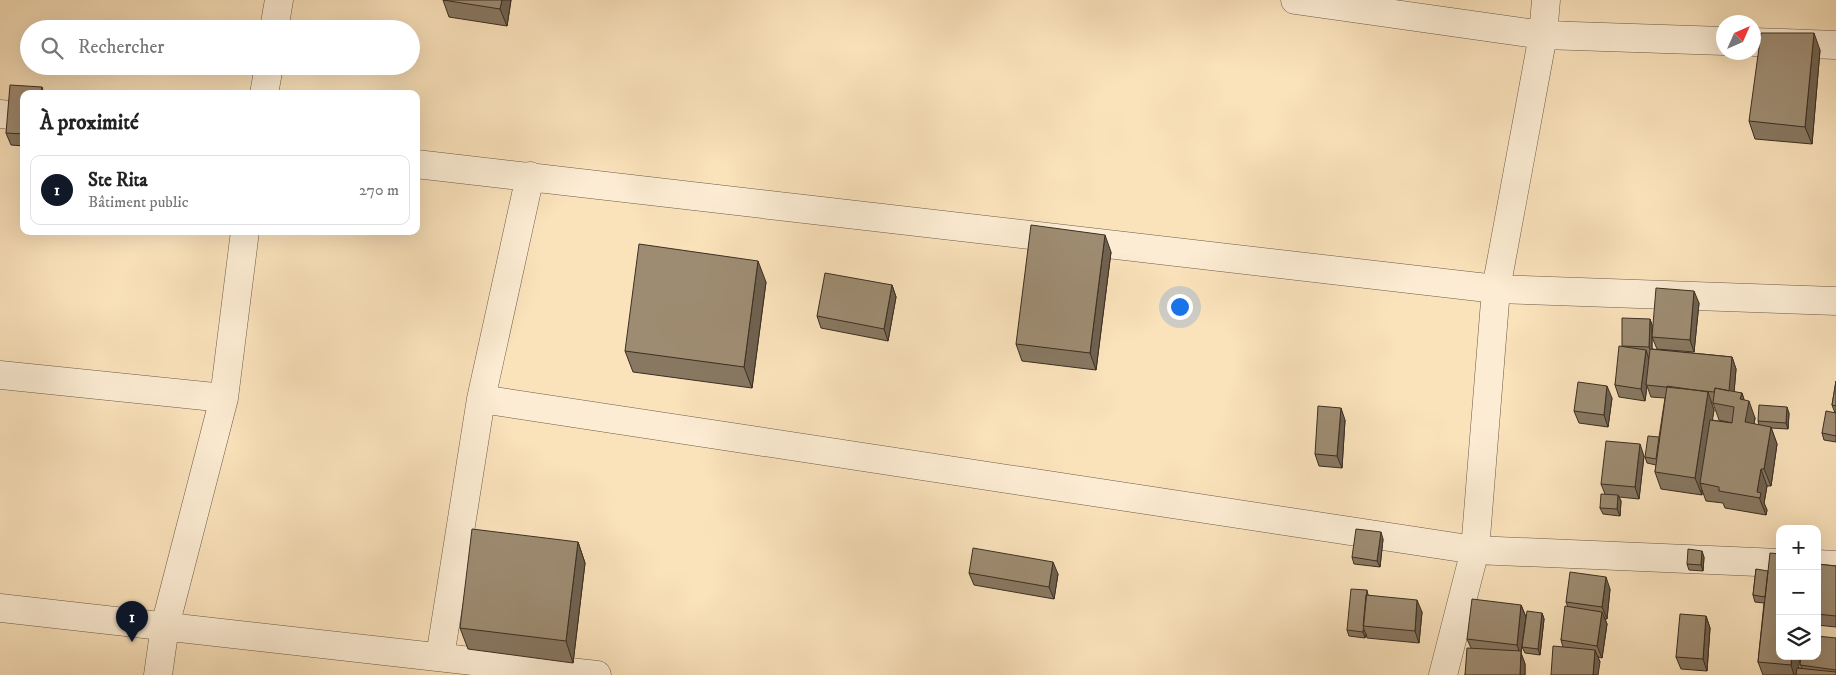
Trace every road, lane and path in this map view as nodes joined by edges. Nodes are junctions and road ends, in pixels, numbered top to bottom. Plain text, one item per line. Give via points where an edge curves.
1 (279, 0) edge
2 (1295, 0) edge
3 (1546, 0) edge
4 (276, 20) edge
5 (1543, 35) junction
6 (1716, 41) edge
7 (1761, 42) edge
8 (1836, 45) edge
9 (267, 75) edge
10 (265, 90) edge
11 (0, 114) edge
12 (20, 116) edge
13 (420, 164) edge
14 (530, 176) junction
15 (244, 235) edge
16 (1496, 289) junction
17 (1836, 302) edge
18 (0, 375) edge
19 (224, 398) junction
20 (480, 399) junction
21 (1475, 550) junction
22 (1776, 563) edge
23 (1821, 564) edge
24 (1836, 565) edge
25 (0, 608) edge
26 (164, 626) junction
27 (440, 657) junction
28 (158, 675) edge
29 (597, 675) edge
30 (1443, 675) edge

1 - 4 street
2 - 5 street
3 - 5 street
5 - 6 street
5 - 16 street
7 - 8 street
9 - 10 street
11 - 12 street
13 - 14 street
14 - 16 street
14 - 20 street
15 - 19 street
16 - 17 street
16 - 21 street
18 - 19 street
19 - 26 street
20 - 21 street
20 - 27 street
21 - 22 street
21 - 30 street
23 - 24 street
25 - 26 street
26 - 27 street
26 - 28 street
27 - 29 street

